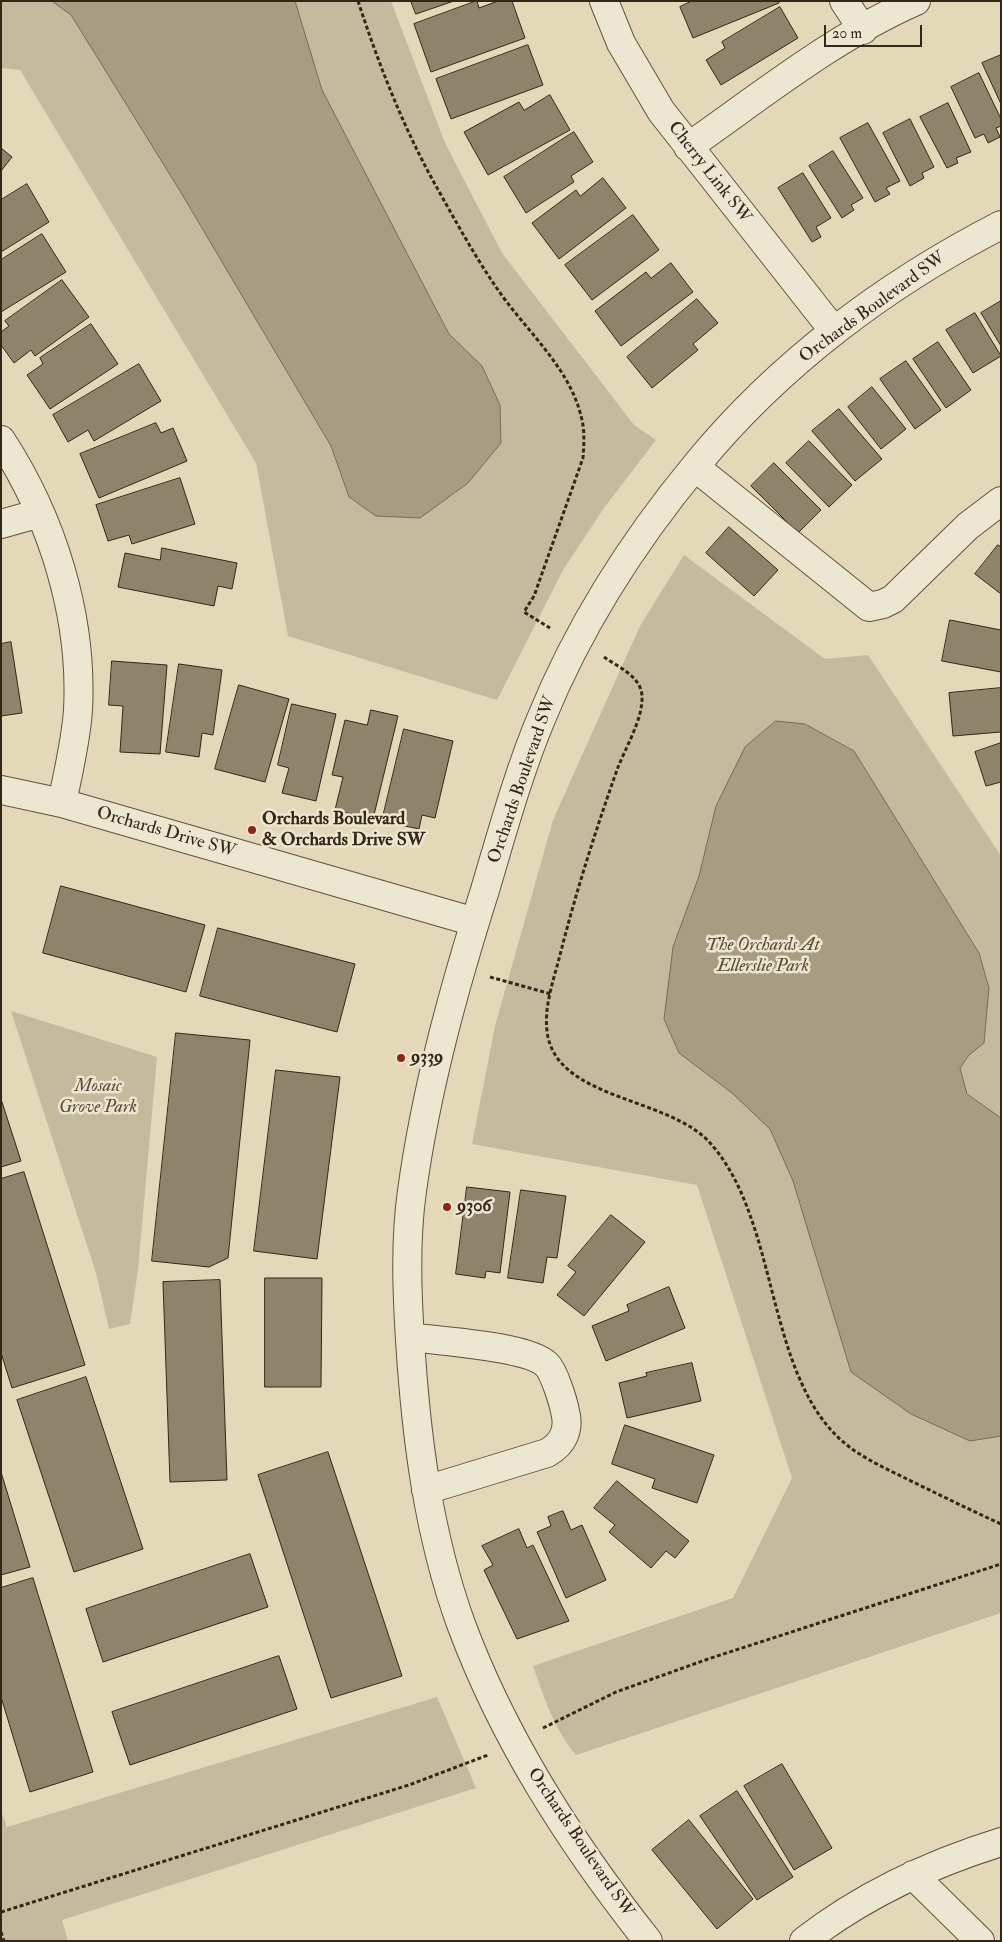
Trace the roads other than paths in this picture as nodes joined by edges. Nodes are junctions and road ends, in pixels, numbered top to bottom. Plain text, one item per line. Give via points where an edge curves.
1 (604, 1) edge
2 (844, 1) edge
3 (916, 1) edge
4 (863, 30) junction
5 (688, 147) junction
6 (1001, 225) edge
7 (834, 331) junction
8 (1, 440) edge
9 (695, 466) junction
10 (1001, 501) edge
11 (40, 513) junction
12 (1, 524) edge
13 (1, 790) edge
14 (62, 803) junction
15 (475, 922) junction
16 (410, 1337) junction
17 (426, 1490) junction
18 (1001, 1842) edge
19 (913, 1875) junction
20 (648, 1941) edge
21 (804, 1941) edge
22 (980, 1941) edge

1 - 5 street, Cherry Link SW via 636,72
2 - 4 street
3 - 4 street
4 - 5 street via 819,56
5 - 7 street, Cherry Link SW
6 - 7 street, Orchards Boulevard SW via 900,284
7 - 9 street, Orchards Boulevard SW via 742,413
8 - 11 street
9 - 10 street via 868,607 893,599 968,526
9 - 15 street, Orchards Boulevard SW via 607,591 541,718
11 - 12 street
11 - 14 street via 54,547 64,585 78,674 77,719
13 - 14 street, Orchards Drive SW
14 - 15 street, Orchards Drive SW
15 - 16 street, Orchards Boulevard SW via 430,1096 411,1194 406,1293
16 - 17 street, Orchards Boulevard SW via 413,1406
16 - 17 street via 525,1353 543,1361 549,1367 567,1423 559,1446 547,1453
17 - 20 street, Orchards Boulevard SW via 461,1623 510,1734 553,1810
18 - 19 street
19 - 21 street via 858,1904
19 - 22 street

